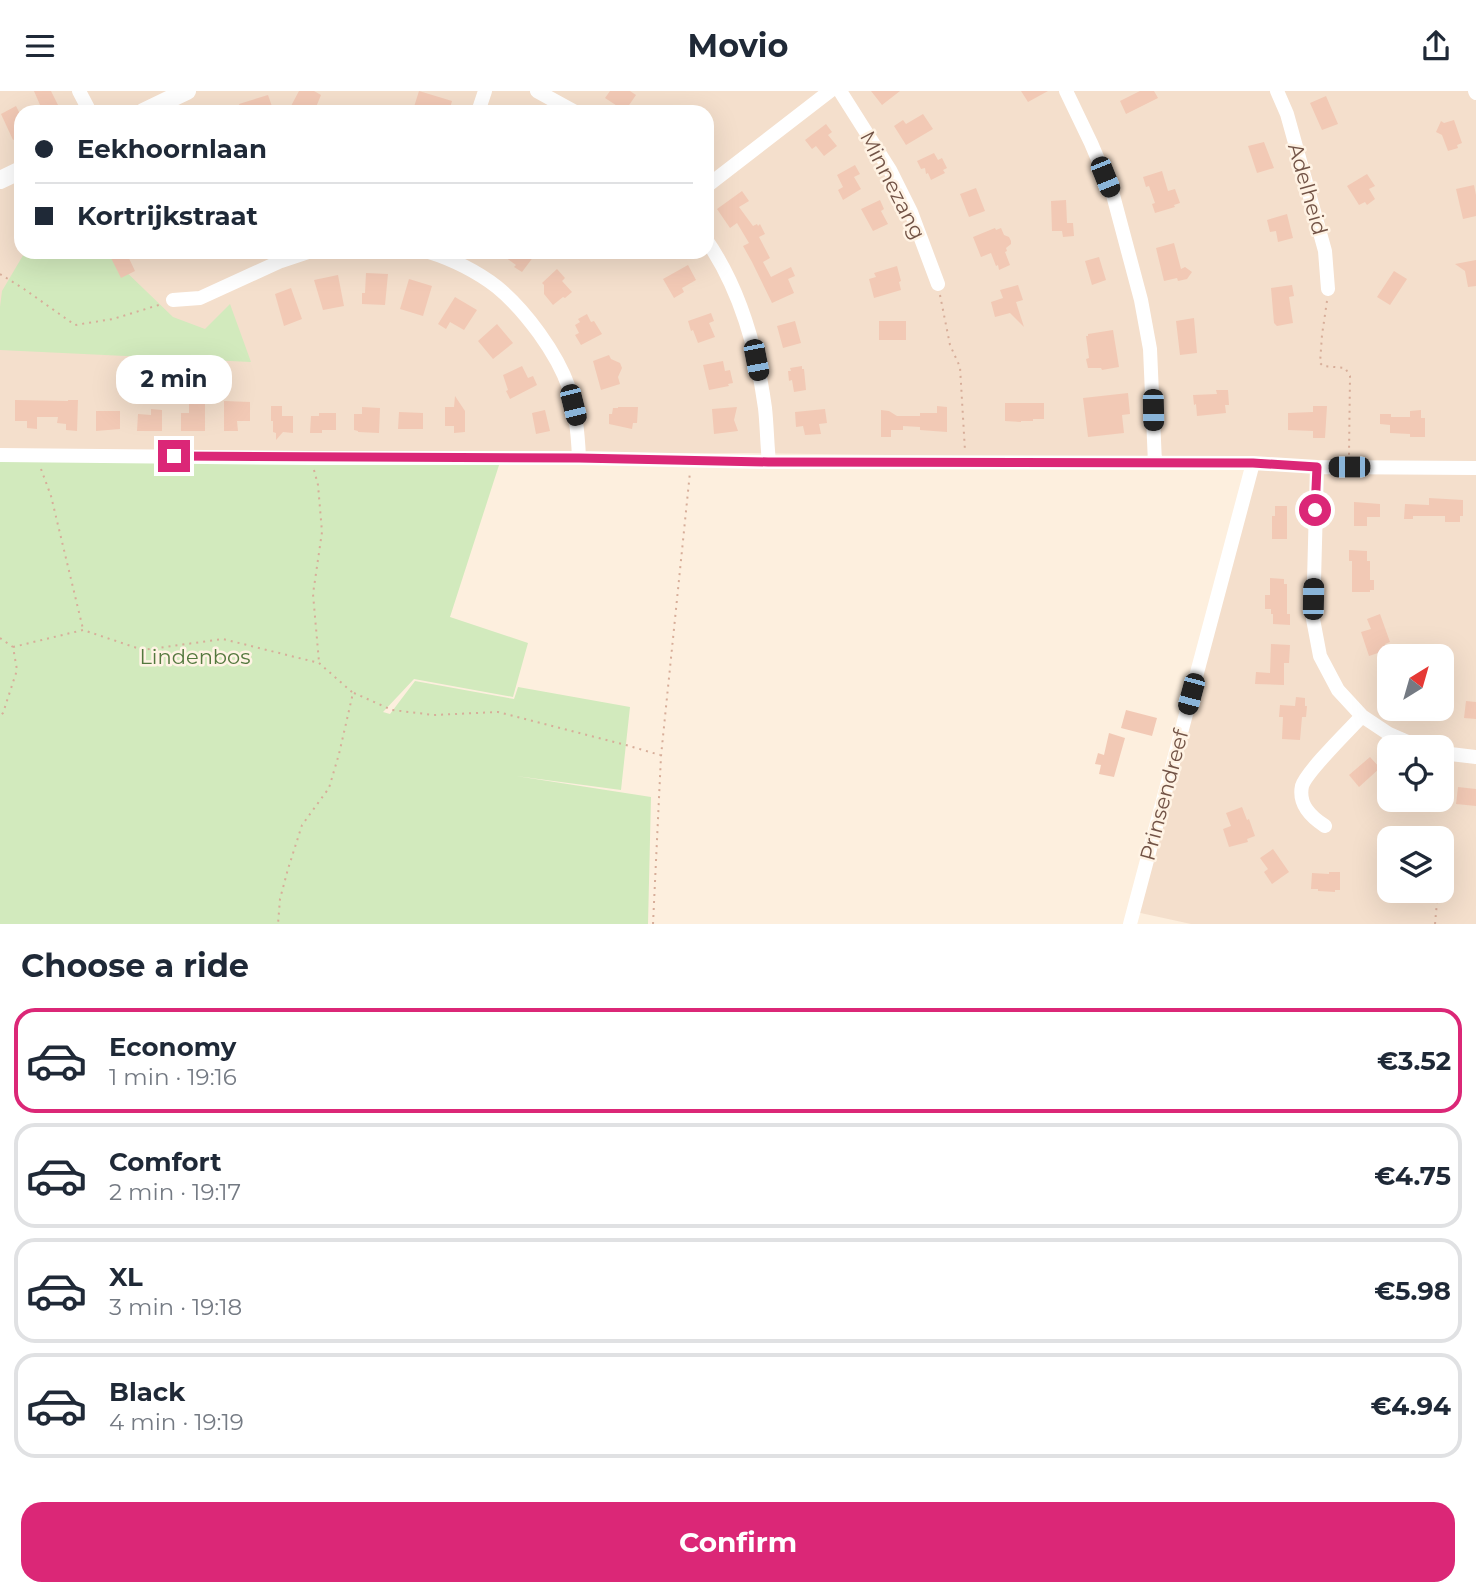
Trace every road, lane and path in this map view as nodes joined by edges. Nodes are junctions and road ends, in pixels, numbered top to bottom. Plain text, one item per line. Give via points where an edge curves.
1 (187, 91) edge
2 (537, 91) edge
3 (830, 91) edge
4 (841, 91) edge
5 (1276, 91) edge
6 (1073, 93) edge
7 (158, 105) edge
8 (562, 105) edge
9 (714, 181) edge
10 (714, 253) edge
11 (287, 259) edge
12 (446, 259) edge
13 (0, 274) edge
14 (938, 284) joint
15 (1328, 289) joint
16 (173, 300) joint
17 (0, 454) edge
18 (36, 455) junction
19 (311, 458) junction
20 (579, 458) junction
21 (691, 461) junction
22 (768, 462) junction
23 (966, 462) junction
24 (1155, 463) junction
25 (1253, 463) junction
26 (1317, 467) junction
27 (1349, 467) junction
28 (1476, 468) edge
29 (83, 630) junction
30 (0, 638) edge
31 (13, 647) junction
32 (319, 663) junction
33 (353, 693) junction
34 (0, 716) edge
35 (1362, 716) junction
36 (1390, 735) edge
37 (1454, 754) edge
38 (661, 755) junction
39 (1476, 757) edge
40 (1325, 825) dead end
41 (1437, 903) edge
42 (278, 924) edge
43 (653, 924) edge
44 (1130, 924) edge
45 (1435, 924) edge

1 - 7 street
2 - 8 street
3 - 9 street
4 - 14 street, Minnezang via 890,170
5 - 15 street, Adelheid via 1287,114 1325,251
6 - 24 street via 1113,195 1141,300 1150,349
10 - 22 street via 746,321 765,408
11 - 16 street via 200,298
12 - 20 street via 496,287 543,339 568,387
13 - 16 path via 75,325 113,319
14 - 23 path via 950,345 960,367
15 - 27 path via 1320,363 1345,369 1350,376
17 - 18 street
18 - 19 street
18 - 29 path via 51,496
19 - 20 street
19 - 32 path via 322,532 313,594
20 - 21 street
21 - 22 street
21 - 38 path
22 - 23 street
23 - 24 street
24 - 25 street
25 - 26 street
25 - 44 street, Prinsendreef
26 - 27 street
26 - 35 street via 1313,619 1320,656 1338,690
27 - 28 street
29 - 31 path
29 - 32 path via 143,650 223,639
30 - 31 path
31 - 34 path via 17,670
32 - 33 path
33 - 38 path via 402,712 498,712
33 - 42 path via 329,787 302,825 280,899
35 - 36 street
35 - 40 street via 1302,786 1302,802 1312,818
37 - 39 street
38 - 43 path
41 - 45 path

